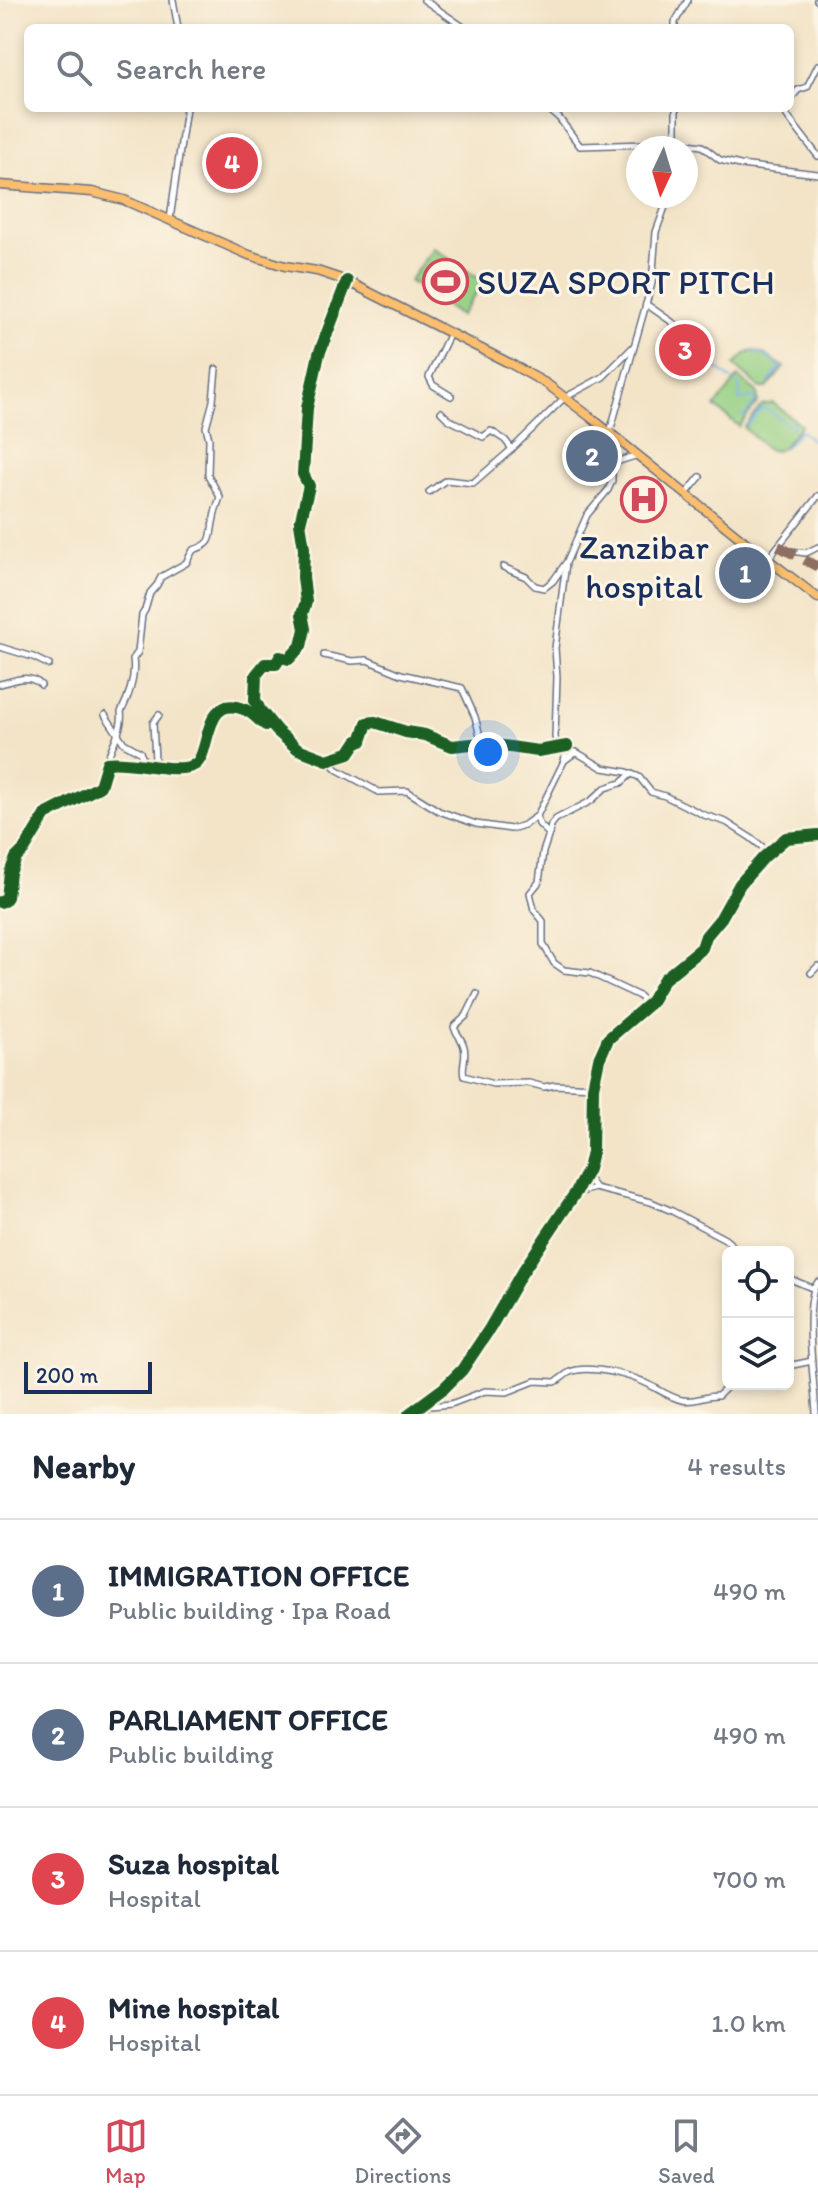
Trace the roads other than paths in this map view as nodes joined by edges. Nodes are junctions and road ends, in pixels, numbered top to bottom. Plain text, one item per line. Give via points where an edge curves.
1 (173, 0) edge
2 (424, 0) edge
3 (688, 0) edge
4 (177, 24) edge
5 (459, 24) edge
6 (675, 24) edge
7 (818, 65) edge
8 (794, 95) edge
9 (185, 112) edge
10 (552, 112) edge
11 (676, 112) edge
12 (786, 112) edge
13 (676, 136) edge
14 (626, 146) edge
15 (698, 146) edge
16 (818, 156) edge
17 (818, 174) edge
18 (0, 185) edge
19 (665, 208) edge
20 (170, 219) junction
21 (347, 281) junction
22 (646, 304) junction
23 (450, 333) junction
24 (695, 338) dead end
25 (634, 346) junction
26 (216, 369) dead end
27 (451, 396) dead end
28 (564, 398) junction
29 (441, 412) dead end
30 (610, 433) junction
31 (624, 444) junction
32 (512, 449) junction
33 (639, 455) junction
34 (616, 462) junction
35 (700, 477) dead end
36 (429, 492) dead end
37 (686, 494) junction
38 (818, 496) edge
39 (818, 547) edge
40 (791, 551) dead end
41 (768, 559) junction
42 (566, 563) junction
43 (503, 567) dead end
44 (818, 598) edge
45 (0, 647) edge
46 (324, 655) dead end
47 (49, 665) dead end
48 (0, 684) edge
49 (41, 685) dead end
50 (105, 715) dead end
51 (159, 715) dead end
52 (277, 731) junction
53 (117, 734) junction
54 (482, 743) junction
55 (567, 746) junction
56 (327, 760) junction
57 (107, 761) dead end
58 (564, 761) junction
59 (145, 764) junction
60 (154, 765) junction
61 (631, 774) junction
62 (537, 816) junction
63 (549, 834) junction
64 (818, 835) edge
65 (778, 845) junction
66 (0, 902) edge
67 (818, 966) edge
68 (811, 973) dead end
69 (477, 994) dead end
70 (646, 1007) junction
71 (593, 1087) junction
72 (585, 1174) junction
73 (595, 1188) junction
74 (574, 1194) junction
75 (733, 1246) edge
76 (794, 1280) edge
77 (818, 1282) edge
78 (812, 1288) junction
79 (812, 1361) junction
80 (794, 1365) edge
81 (724, 1390) edge
82 (420, 1407) junction
83 (409, 1414) edge
84 (816, 1414) edge

1 - 4 street
2 - 5 street
3 - 6 street
7 - 8 street via 807,87
9 - 20 street
10 - 14 street via 580,146
11 - 13 street
12 - 16 street
15 - 17 street via 740,165
18 - 20 main road via 107,194
19 - 22 street
20 - 21 main road via 257,258
21 - 23 main road
21 - 52 street via 319,354 307,408 303,474 309,486 300,523 306,602 302,642 292,657 265,664 256,675 255,700
22 - 24 street
22 - 25 street
23 - 27 street via 429,377
23 - 28 main road via 533,375
25 - 28 street via 603,377
25 - 30 street
26 - 53 street via 206,427 208,475 220,497 212,536 186,563 161,577 150,593
28 - 30 main road
28 - 32 street
29 - 32 street via 483,437 491,431
30 - 31 main road
31 - 33 main road
31 - 34 street
32 - 36 street via 473,483 446,480
33 - 34 street
33 - 37 main road
34 - 42 street via 608,490 587,515
35 - 37 street
37 - 41 main road
38 - 41 street
39 - 40 street via 806,553
41 - 44 main road
42 - 43 street via 544,588
42 - 55 street via 555,648 555,737 557,747
45 - 47 street
46 - 54 street via 367,660 462,688
48 - 49 street via 20,679
50 - 53 street
51 - 60 street via 153,723
52 - 56 street via 298,749
52 - 60 street via 245,709 226,708 216,715 195,765
53 - 57 street
53 - 59 street via 140,752
54 - 55 street via 538,751
54 - 56 street via 452,746 375,722 367,723 361,741 349,753
55 - 58 street
56 - 62 street via 379,792 407,791 439,811 476,824 511,829
58 - 61 street via 576,752 603,768
58 - 62 street
59 - 60 street
59 - 66 street via 107,763 100,786 45,815 16,858 7,897
61 - 63 street via 556,819
61 - 65 street via 651,792 726,822 765,849
62 - 63 street
63 - 70 street via 539,882 530,893 543,921 549,955 564,970 590,973 639,996
64 - 65 street via 786,838
65 - 70 street via 740,884 702,948 664,979
67 - 68 street
69 - 71 street via 454,1027 465,1048 464,1076 493,1084
70 - 71 street via 608,1039
71 - 72 street via 592,1152
72 - 73 street
72 - 74 street
73 - 74 street
73 - 75 street via 651,1202
74 - 82 street via 462,1370
76 - 78 street
77 - 78 street
78 - 79 street
79 - 80 street
79 - 84 street
81 - 82 street via 718,1396 684,1401 629,1377 582,1369 555,1382 535,1381 507,1392 485,1391 451,1404
82 - 83 street

